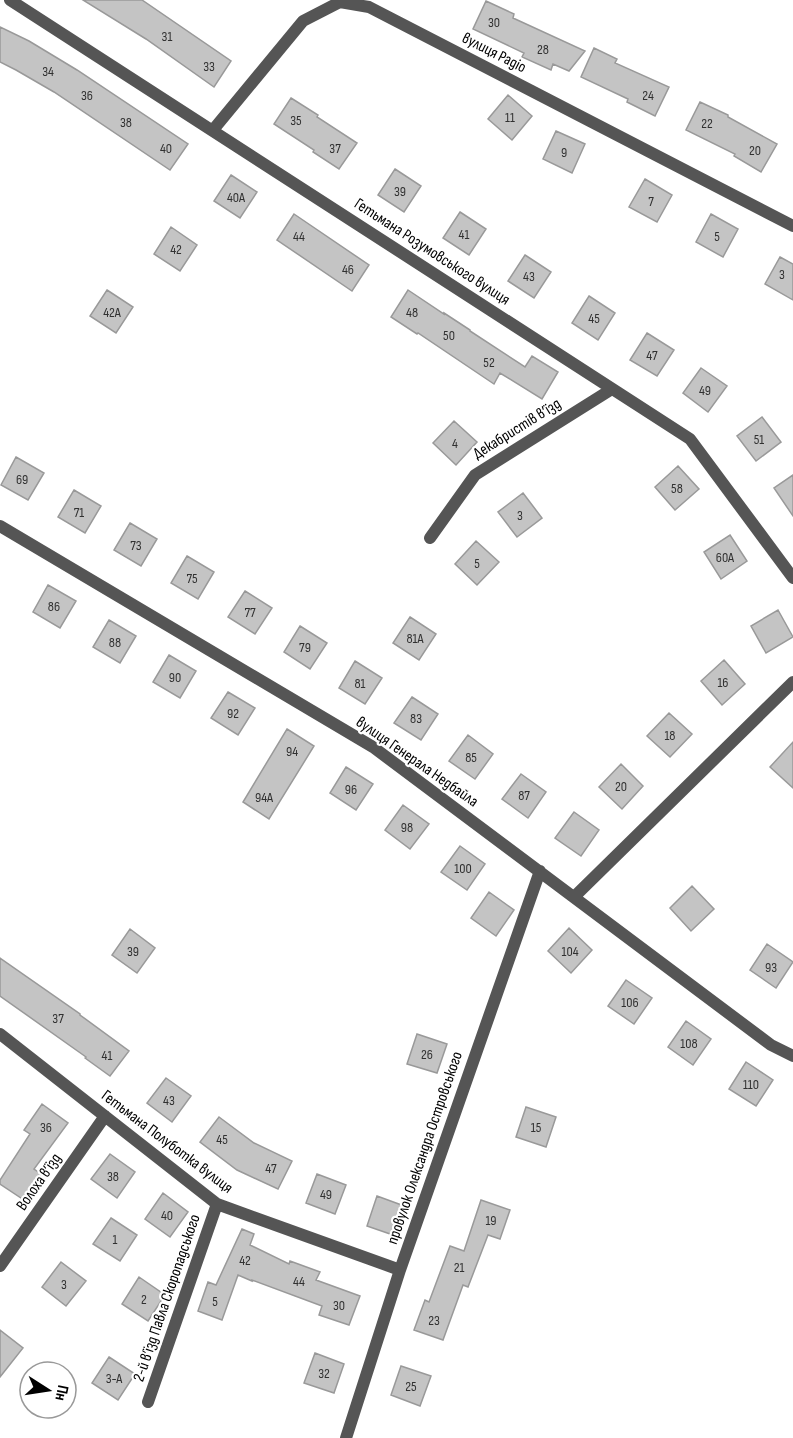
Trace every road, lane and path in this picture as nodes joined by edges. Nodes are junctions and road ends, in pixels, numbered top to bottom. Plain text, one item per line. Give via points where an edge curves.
1 (10, 0) edge
2 (213, 130) junction
3 (793, 226) edge
4 (612, 389) junction
5 (0, 526) edge
6 (430, 538) dead end
7 (793, 578) edge
8 (793, 682) edge
9 (540, 872) junction
10 (574, 897) junction
11 (0, 1034) edge
12 (793, 1056) edge
13 (105, 1116) junction
14 (217, 1204) junction
15 (0, 1266) edge
16 (400, 1270) junction
17 (148, 1402) dead end
18 (346, 1438) edge

1 - 2 street, Гетьмана Розумовського вулиця
2 - 3 street, вулиця Радіо via 303,21 340,2 369,7
2 - 4 street, Гетьмана Розумовського вулиця
4 - 6 street, Декабристів в’їзд via 476,475
4 - 7 street, Гетьмана Розумовського вулиця via 690,439
5 - 9 street, вулиця Генерала Недбайла via 373,747
8 - 10 street
9 - 10 street, вулиця Генерала Недбайла
9 - 16 street, провулок Олександра Островського
10 - 12 street, вулиця Генерала Недбайла via 771,1045
11 - 13 street, Гетьмана Полуботка вулиця
13 - 14 street, Гетьмана Полуботка вулиця
13 - 15 street, Волоха в’їзд
14 - 16 street, Гетьмана Полуботка вулиця
14 - 17 street, 2-й в’їзд Павла Скоропадського
16 - 18 street, провулок Олександра Островського

